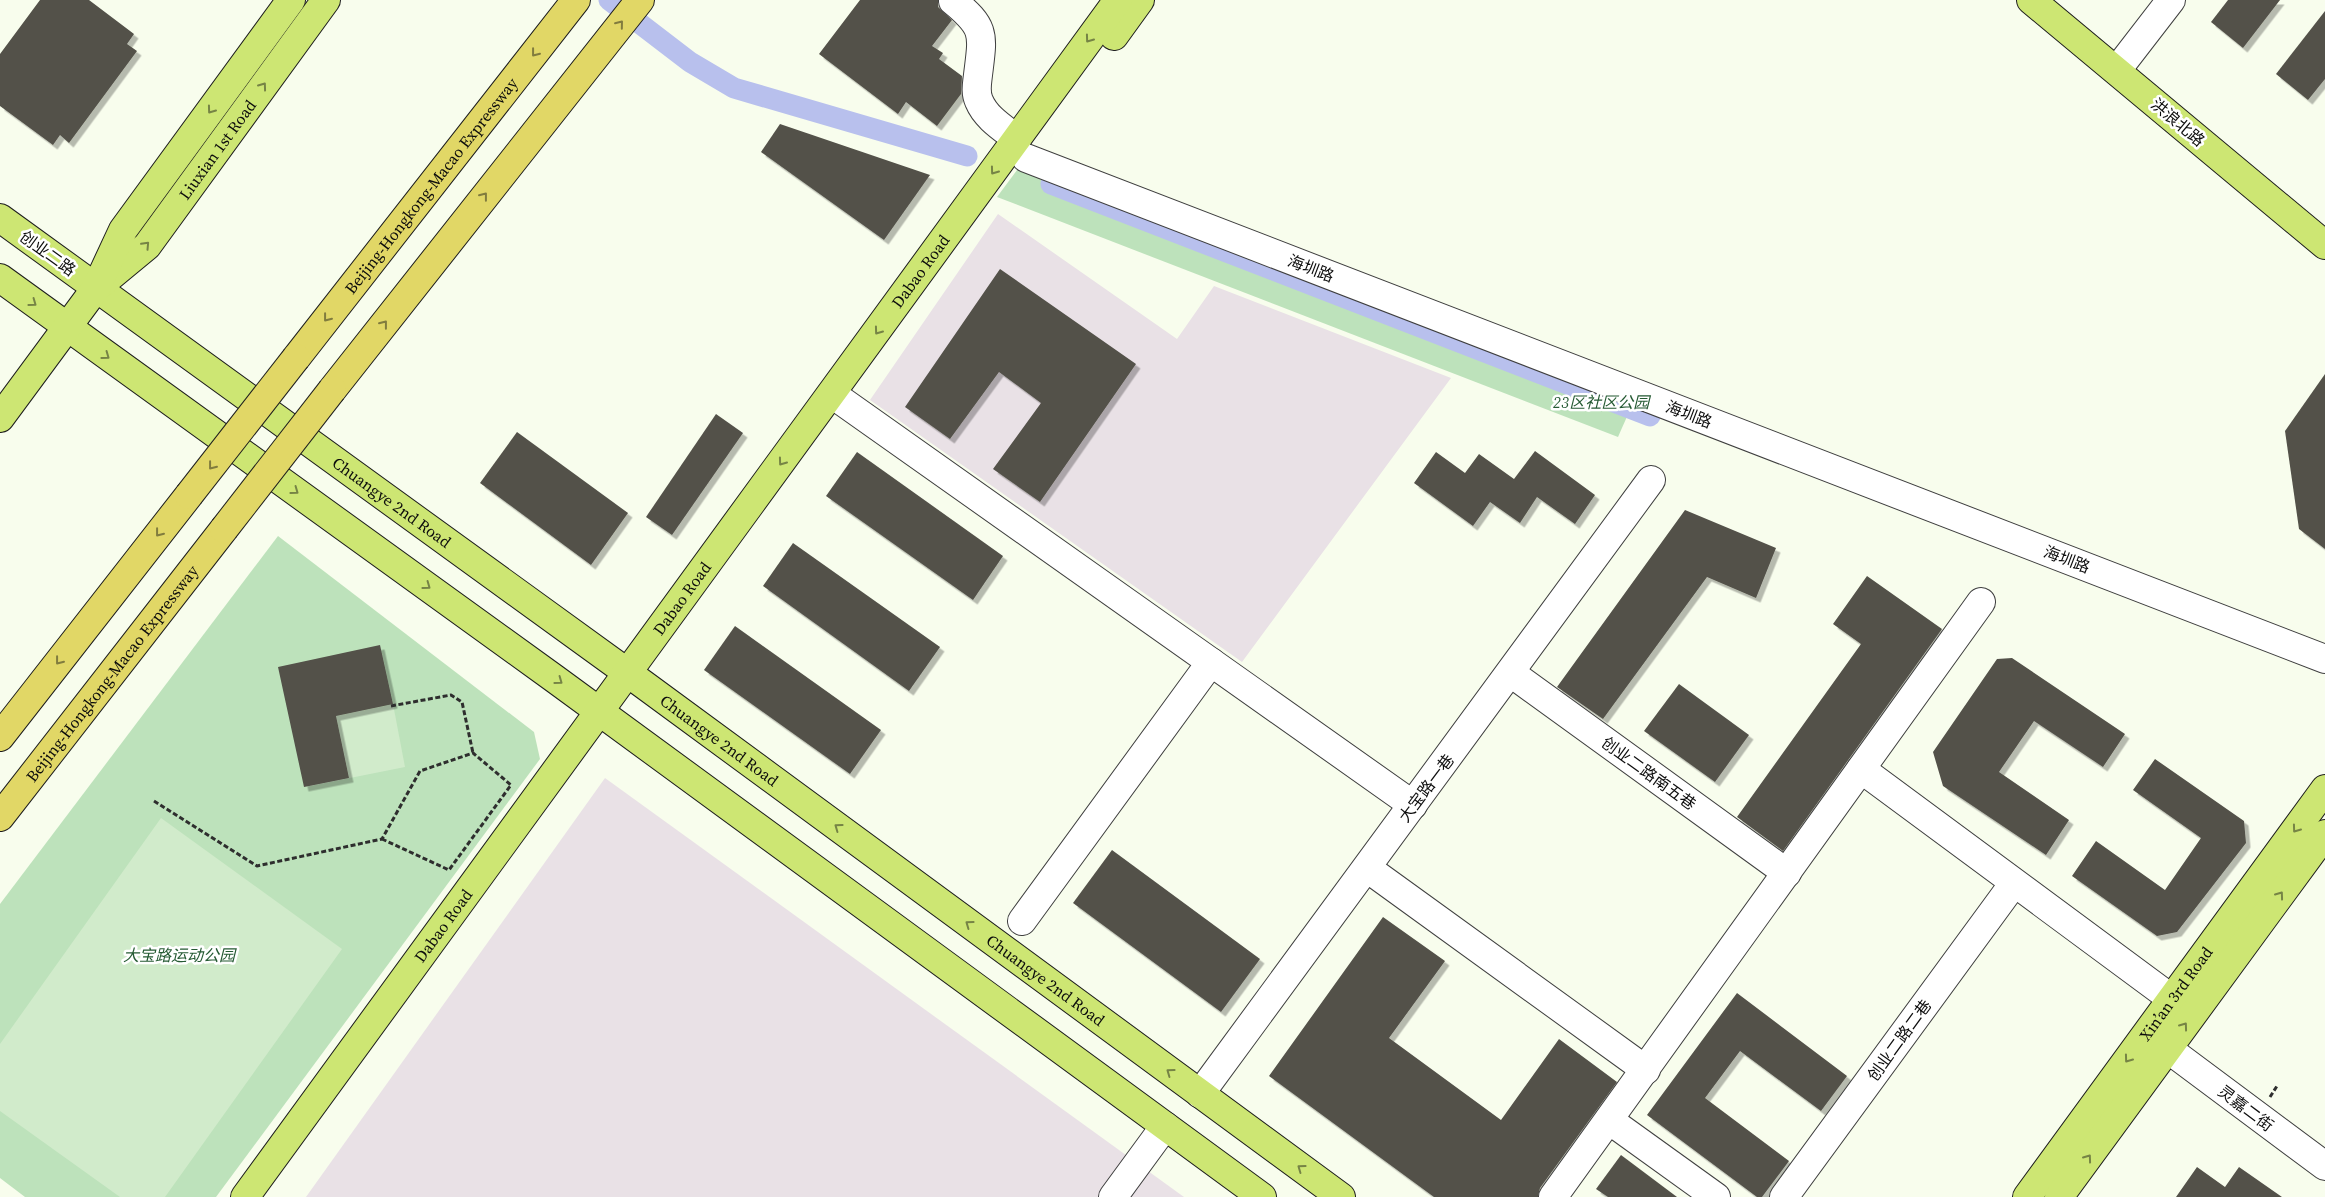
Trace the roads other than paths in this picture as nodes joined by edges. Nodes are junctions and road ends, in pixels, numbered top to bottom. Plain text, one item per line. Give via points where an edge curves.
1 (291, 0) edge
2 (326, 0) edge
3 (640, 0) edge
4 (1118, 0) edge
5 (1140, 0) edge
6 (2031, 0) edge
7 (2171, 0) edge
8 (953, 1) dead end
9 (570, 7) edge
10 (2117, 70) junction
11 (1021, 148) junction
12 (0, 218) edge
13 (2325, 245) edge
14 (0, 278) edge
15 (96, 288) junction
16 (67, 327) junction
17 (839, 399) junction
18 (0, 418) edge
19 (1651, 480) dead end
20 (1981, 602) dead end
21 (2325, 658) edge
22 (1211, 662) junction
23 (1511, 673) junction
24 (636, 678) junction
25 (608, 717) junction
26 (0, 737) edge
27 (1861, 769) junction
28 (2325, 789) edge
29 (1413, 806) junction
30 (0, 817) edge
31 (2325, 834) edge
32 (1367, 868) junction
33 (1787, 873) junction
34 (2014, 883) junction
35 (1022, 920) dead end
36 (2172, 999) junction
37 (2168, 1049) junction
38 (1646, 1070) junction
39 (1200, 1094) junction
40 (1609, 1120) junction
41 (1165, 1126) junction
42 (2325, 1166) edge
43 (245, 1197) edge
44 (268, 1197) edge
45 (1113, 1197) edge
46 (1262, 1197) edge
47 (1340, 1197) edge
48 (1553, 1197) edge
49 (1716, 1197) edge
50 (1784, 1197) edge
51 (2027, 1197) edge
52 (2060, 1197) edge

1 -> 15 main road, Liuxian 1st Road via 123,230
15 -> 2 main road, Liuxian 1st Road via 147,246
30 -> 3 highway, Beijing-Hongkong-Macao Expressway, bridge
4 -> 11 main road, Dabao Road
5 - 11 main road, Dabao Road
6 - 10 main road, 洪浪北路
7 - 10 street
8 - 11 street, 海圳路 via 973,17 979,29 982,41 976,88 979,102 991,119
9 -> 26 highway, Beijing-Hongkong-Macao Expressway, bridge
10 - 13 main road, 洪浪北路
11 - 17 main road, Dabao Road
11 - 21 street, 海圳路
12 - 15 main road, 创业二路
14 -> 16 main road
15 - 16 main road, Liuxian 1st Road
15 - 24 main road, Chuangye 2nd Road
16 - 18 main road, Liuxian 1st Road
16 -> 25 main road
17 - 22 street
17 - 24 main road, Dabao Road
19 - 23 street, 大宝路一巷
20 - 27 street
22 - 29 street
22 - 35 street
23 - 29 street, 大宝路一巷
23 - 33 street, 创业二路南五巷
24 - 25 main road, Dabao Road
39 -> 24 main road, Chuangye 2nd Road
25 - 41 main road
25 - 43 main road, Dabao Road
25 - 44 main road, Dabao Road
27 - 33 street
27 - 34 street
28 -> 36 main road, Xin’an 3rd Road
29 - 32 street, 大宝路一巷
37 -> 31 main road, Xin’an 3rd Road
32 - 38 street
32 - 39 street, 大宝路一巷
33 - 38 street
34 - 36 street
34 - 50 street, 创业二路二巷
36 -> 51 main road, Xin’an 3rd Road
37 - 42 street, 灵嘉二街
52 -> 37 main road, Xin’an 3rd Road
38 - 40 street
47 -> 39 main road, Chuangye 2nd Road
40 - 48 street
40 - 49 street
41 - 45 street
41 - 46 main road

